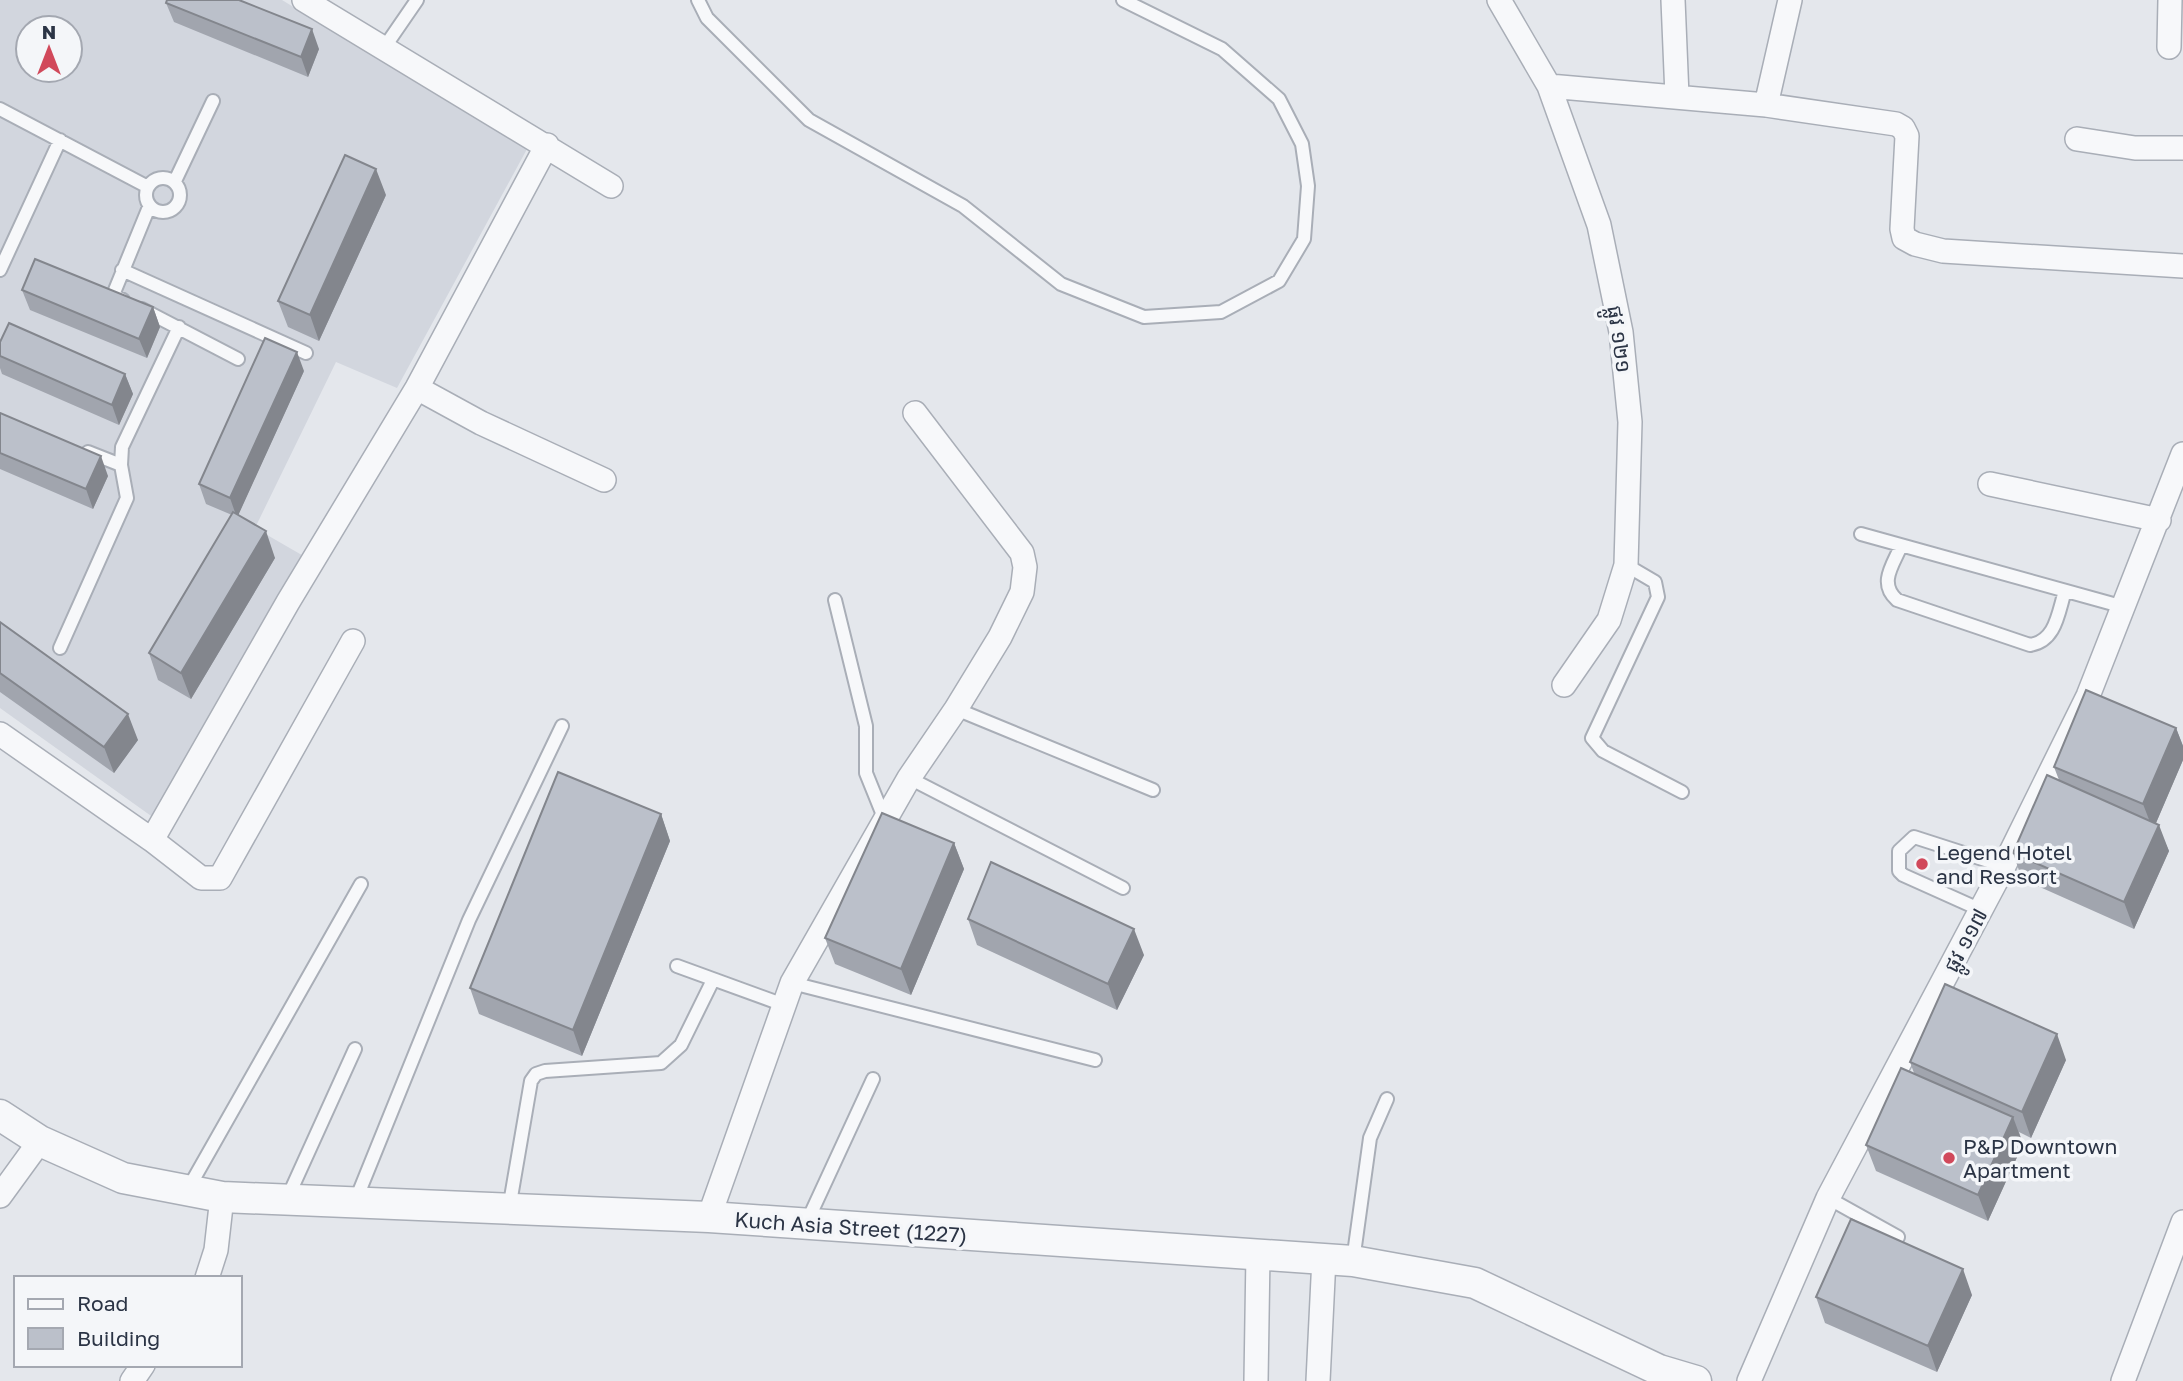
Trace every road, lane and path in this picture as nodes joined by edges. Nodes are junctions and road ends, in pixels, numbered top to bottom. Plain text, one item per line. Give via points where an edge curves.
1 (304, 0) edge
2 (417, 0) edge
3 (698, 0) edge
4 (1123, 0) edge
5 (1499, 0) edge
6 (1673, 0) edge
7 (1790, 0) edge
8 (2170, 0) edge
9 (2169, 47) dead end
10 (384, 48) junction
11 (1549, 86) junction
12 (1677, 96) junction
13 (213, 101) dead end
14 (1766, 105) junction
15 (0, 109) edge
16 (2077, 139) dead end
17 (60, 140) junction
18 (548, 145) junction
19 (2183, 148) edge
20 (175, 181) junction
21 (611, 186) dead end
22 (148, 187) junction
23 (149, 207) junction
24 (2183, 266) edge
25 (0, 270) edge
26 (122, 270) junction
27 (179, 327) junction
28 (306, 353) dead end
29 (238, 359) dead end
30 (416, 388) junction
31 (915, 413) dead end
32 (72, 446) edge
33 (2183, 454) edge
34 (121, 465) junction
35 (604, 480) dead end
36 (1990, 484) dead end
37 (2160, 520) junction
38 (1861, 534) dead end
39 (1901, 545) junction
40 (1626, 565) junction
41 (2065, 591) junction
42 (835, 600) dead end
43 (2124, 607) junction
44 (353, 641) dead end
45 (60, 648) dead end
46 (1564, 685) dead end
47 (2088, 696) junction
48 (2112, 705) edge
49 (956, 709) junction
50 (562, 726) dead end
51 (0, 734) edge
52 (909, 778) junction
53 (1153, 790) dead end
54 (1682, 792) dead end
55 (885, 820) junction
56 (152, 840) junction
57 (2004, 866) junction
58 (361, 884) dead end
59 (1123, 888) dead end
60 (1981, 910) junction
61 (677, 966) dead end
62 (713, 980) junction
63 (792, 983) junction
64 (784, 1006) junction
65 (355, 1049) dead end
66 (1095, 1060) dead end
67 (873, 1079) dead end
68 (1387, 1099) dead end
69 (0, 1115) edge
70 (40, 1141) junction
71 (186, 1192) junction
72 (0, 1196) edge
73 (222, 1197) junction
74 (1828, 1198) junction
75 (287, 1200) junction
76 (355, 1202) junction
77 (509, 1209) junction
78 (709, 1217) junction
79 (2183, 1222) edge
80 (806, 1224) junction
81 (1898, 1237) edge
82 (1258, 1254) junction
83 (1324, 1258) junction
84 (1353, 1261) junction
85 (207, 1276) edge
86 (1656, 1375) edge
87 (1256, 1381) edge
88 (1318, 1381) edge
89 (1696, 1381) edge
90 (1749, 1381) edge
91 (2123, 1381) edge

1 - 10 street
2 - 10 lane
3 - 4 lane via 707,18 809,120 963,206 1061,284 1144,317 1220,312 1279,281 1304,239 1308,186 1302,144 1279,99 1222,49
5 - 11 street, ផ្លូវ ១២១
6 - 12 street
7 - 14 street
8 - 9 street
10 - 18 street
11 - 12 street
11 - 40 street, ផ្លូវ ១២១ via 1599,225 1621,331 1630,422
12 - 14 street
13 - 20 lane
14 - 24 street via 1903,128 1902,229 1904,239 1914,244 1943,251
15 - 17 lane
16 - 19 street via 2135,148
17 - 22 lane
17 - 25 lane
18 - 21 street
18 - 30 street
20 - 22 lane via 155,181
20 - 23 lane via 181,191 171,210
22 - 23 lane
23 - 26 lane
26 - 27 lane via 113,295
26 - 28 lane
27 - 29 lane
27 - 34 lane via 125,438
30 - 35 street
30 - 56 street
31 - 49 street via 1013,540 1025,567 1022,592
32 - 34 lane
33 - 37 street, ផ្លូវ ១១៧
34 - 45 lane via 127,498
36 - 37 street
37 - 43 street, ផ្លូវ ១១៧
38 - 39 lane
39 - 41 lane
39 - 41 lane via 1886,580 1888,592 1897,600 2030,645 2050,636
40 - 46 street, ផ្លូវ ១២១ via 1609,620
40 - 54 lane via 1655,582 1658,597 1592,738 1603,751
41 - 43 lane
42 - 55 lane via 866,726 866,773
43 - 47 street, ផ្លូវ ១១៧
44 - 56 street via 220,878 201,878
47 - 48 street
47 - 57 street, ផ្លូវ ១១៧
49 - 52 street
49 - 53 lane
50 - 76 lane via 469,920
51 - 56 street
52 - 55 street
52 - 59 lane
55 - 63 street
57 - 60 street, ផ្លូវ ១១៧
57 - 60 lane via 1913,837 1899,851 1903,875
58 - 71 lane
60 - 74 street, ផ្លូវ ១១៧
61 - 62 lane
62 - 64 lane
62 - 77 lane via 681,1045 662,1063 536,1074 531,1081
63 - 64 street
63 - 66 lane
64 - 78 street
65 - 75 lane
67 - 80 lane
68 - 84 lane via 1370,1138
69 - 70 street, Kuch Asia Street (1227)
70 - 71 street, Kuch Asia Street (1227) via 123,1178
70 - 72 street
71 - 73 street, Kuch Asia Street (1227)
73 - 75 street, Kuch Asia Street (1227)
73 - 85 street via 216,1250
74 - 81 lane
74 - 90 street, ផ្លូវ ១១៧
75 - 76 street, Kuch Asia Street (1227)
76 - 77 street, Kuch Asia Street (1227)
77 - 78 street, Kuch Asia Street (1227)
78 - 80 street, Kuch Asia Street (1227)
79 - 91 street
80 - 82 street, Kuch Asia Street (1227)
82 - 83 street, Kuch Asia Street (1227)
82 - 87 street
83 - 84 street, Kuch Asia Street (1227)
83 - 88 street
84 - 86 street, Kuch Asia Street (1227) via 1475,1283
86 - 89 street, Kuch Asia Street (1227)

